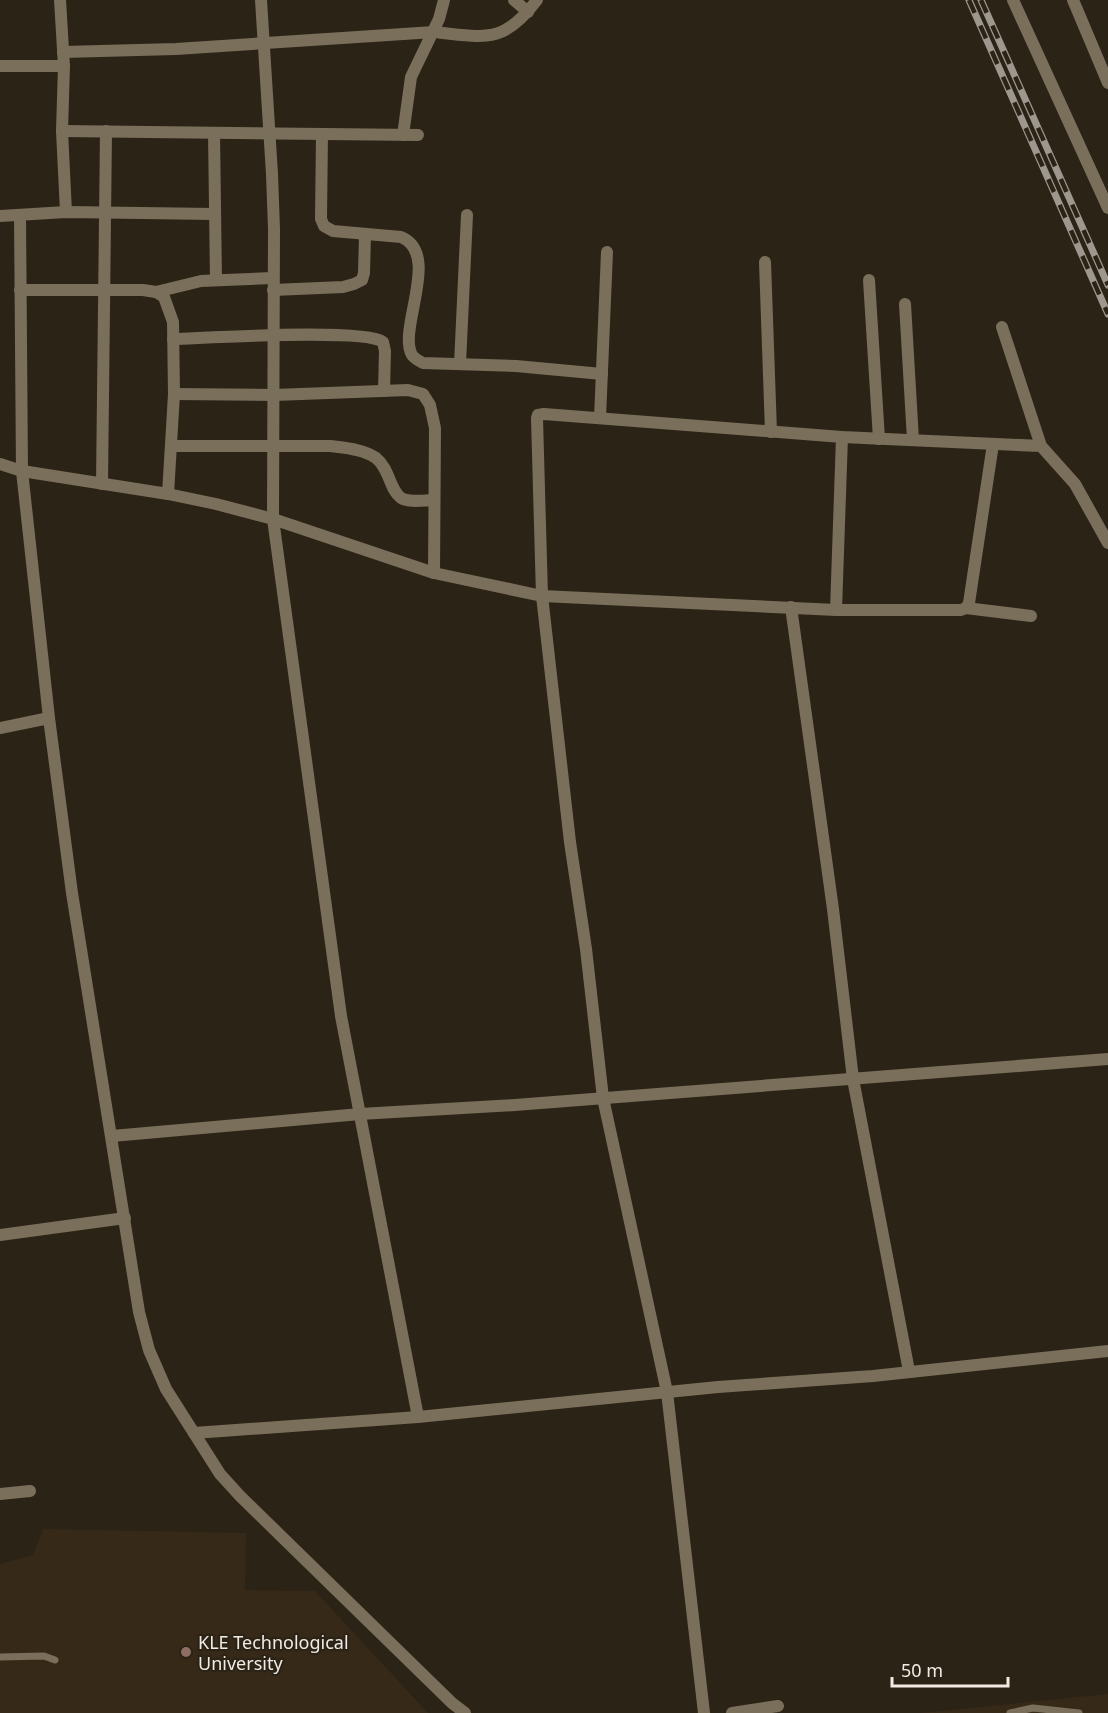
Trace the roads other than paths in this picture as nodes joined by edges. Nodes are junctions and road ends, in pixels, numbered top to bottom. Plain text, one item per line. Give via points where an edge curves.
1 (60, 0) edge
2 (261, 0) edge
3 (444, 0) edge
4 (514, 0) edge
5 (537, 0) edge
6 (1013, 0) edge
7 (1073, 0) edge
8 (528, 12) junction
9 (434, 32) junction
10 (263, 43) junction
11 (63, 52) junction
12 (0, 66) edge
13 (64, 66) junction
14 (1107, 77) edge
15 (62, 131) junction
16 (106, 131) junction
17 (214, 133) junction
18 (270, 133) junction
19 (322, 134) junction
20 (404, 135) junction
21 (418, 135) dead end
22 (1103, 181) edge
23 (1108, 208) edge
24 (66, 212) junction
25 (105, 213) junction
26 (214, 214) junction
27 (20, 215) junction
28 (467, 215) dead end
29 (0, 216) edge
30 (365, 235) junction
31 (607, 252) dead end
32 (765, 262) dead end
33 (216, 280) junction
34 (869, 280) dead end
35 (273, 284) junction
36 (104, 288) junction
37 (20, 290) junction
38 (156, 292) junction
39 (905, 304) dead end
40 (1002, 327) dead end
41 (274, 337) junction
42 (173, 339) junction
43 (460, 364) junction
44 (602, 374) junction
45 (384, 391) junction
46 (174, 394) junction
47 (273, 394) junction
48 (600, 418) junction
49 (771, 432) junction
50 (842, 437) junction
51 (879, 439) junction
52 (913, 440) junction
53 (993, 444) junction
54 (171, 446) junction
55 (273, 446) junction
56 (1041, 446) junction
57 (0, 464) edge
58 (22, 471) junction
59 (102, 484) junction
60 (168, 494) junction
61 (434, 500) junction
62 (273, 519) junction
63 (1108, 543) edge
64 (434, 573) junction
65 (542, 596) junction
66 (792, 608) junction
67 (966, 608) junction
68 (836, 609) junction
69 (1031, 616) dead end
70 (49, 717) junction
71 (0, 728) edge
72 (1108, 1059) edge
73 (854, 1079) junction
74 (603, 1098) junction
75 (360, 1114) junction
76 (112, 1136) junction
77 (125, 1218) junction
78 (0, 1235) edge
79 (1108, 1351) edge
80 (909, 1371) junction
81 (667, 1392) junction
82 (418, 1417) junction
83 (194, 1432) junction
84 (30, 1491) dead end
85 (0, 1494) edge
86 (0, 1657) edge
87 (56, 1660) dead end
88 (778, 1706) dead end
89 (465, 1713) edge
90 (704, 1713) edge
91 (732, 1713) edge
92 (1010, 1713) edge
93 (1079, 1713) edge

1 - 11 street
2 - 10 street
3 - 9 street
4 - 8 street
5 - 8 street
6 - 22 street
7 - 14 street
8 - 9 street via 515,26 500,33 473,36
9 - 10 street
9 - 20 street via 413,68
10 - 11 street
10 - 18 street
11 - 13 street
12 - 13 street
13 - 15 street
15 - 16 street
15 - 24 street
16 - 17 street
16 - 25 street
17 - 18 street
17 - 26 street
18 - 19 street
18 - 35 street
19 - 20 street
19 - 30 street via 321,219 333,231
20 - 21 street
22 - 23 street
24 - 25 street
24 - 27 street
25 - 26 street
25 - 36 street
26 - 33 street
27 - 29 street
27 - 37 street
28 - 43 street
30 - 35 street via 364,273 354,285 326,289
30 - 43 street via 401,237 414,246 418,272 409,347 423,363
31 - 44 street
32 - 49 street
33 - 35 street
33 - 38 street
34 - 51 street
35 - 41 street
36 - 37 street
36 - 38 street
36 - 59 street
37 - 58 street
38 - 42 street via 165,297 169,306
39 - 52 street
40 - 56 street
41 - 42 street
41 - 45 street via 351,334 377,338 385,351
41 - 47 street
42 - 46 street
43 - 44 street
44 - 48 street
45 - 47 street
45 - 61 street via 423,394 430,405 435,428
46 - 47 street
46 - 54 street
47 - 55 street
48 - 49 street
48 - 65 street via 544,414 537,418
49 - 50 street
50 - 51 street
50 - 68 street
51 - 52 street
52 - 53 street
53 - 56 street
53 - 67 street
54 - 55 street
54 - 60 street
55 - 61 street via 330,446 368,454 387,469 401,498
55 - 62 street
56 - 63 street via 1075,484
57 - 58 street
58 - 59 street
58 - 70 street
59 - 60 street
60 - 62 street
61 - 64 street
62 - 64 street
62 - 75 street via 341,1016
64 - 65 street
65 - 66 street
65 - 74 street
66 - 68 street
66 - 73 street
67 - 68 street
67 - 69 street
70 - 71 street
70 - 76 street via 72,893
72 - 73 street
73 - 74 street
73 - 80 street
74 - 75 street
74 - 81 street
75 - 76 street
75 - 82 street
76 - 77 street
77 - 78 street
77 - 83 street via 148,1350 166,1389
79 - 80 street
80 - 81 street
81 - 82 street
81 - 90 street
82 - 83 street
83 - 89 street via 220,1474 240,1496
84 - 85 street
86 - 87 lane via 44,1656
88 - 91 street
92 - 93 lane via 1033,1708

